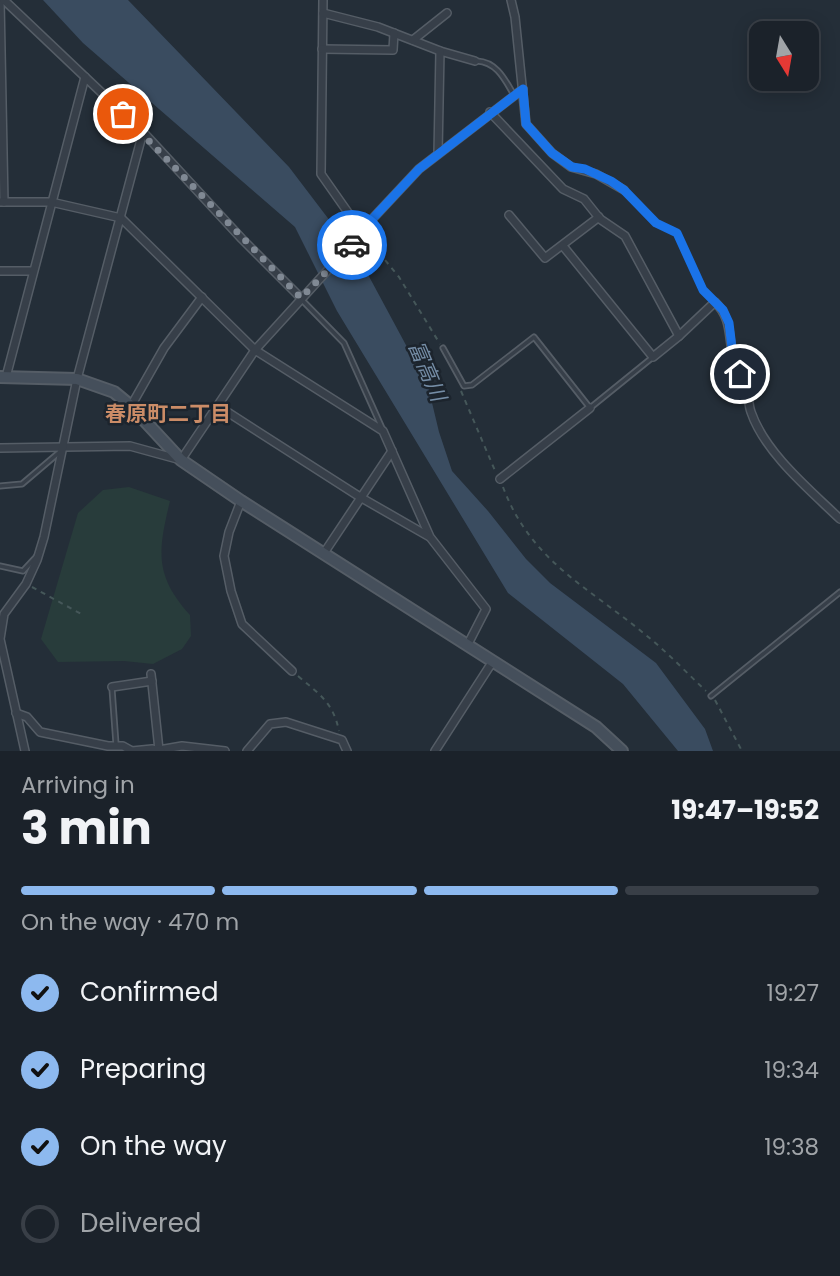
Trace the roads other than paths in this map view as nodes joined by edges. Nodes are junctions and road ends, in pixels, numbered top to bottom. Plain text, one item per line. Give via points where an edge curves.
1 (2, 0) edge
2 (323, 0) edge
3 (511, 0) edge
4 (323, 12) junction
5 (447, 13) dead end
6 (394, 33) junction
7 (413, 40) junction
8 (322, 49) junction
9 (440, 51) junction
10 (475, 61) joint
11 (85, 77) junction
12 (523, 89) junction
13 (514, 95) junction
14 (0, 98) edge
15 (490, 112) junction
16 (143, 132) junction
17 (438, 154) junction
18 (624, 190) joint
19 (2, 202) edge
20 (51, 202) junction
21 (509, 215) dead end
22 (598, 217) junction
23 (121, 218) junction
24 (359, 235) junction
25 (564, 246) junction
26 (0, 271) edge
27 (33, 271) junction
28 (202, 297) junction
29 (301, 298) junction
30 (715, 302) junction
31 (679, 336) junction
32 (443, 348) road end
33 (255, 350) junction
34 (653, 357) junction
35 (3, 377) edge
36 (77, 379) junction
37 (218, 405) junction
38 (131, 406) junction
39 (590, 408) junction
40 (383, 431) junction
41 (0, 448) edge
42 (63, 448) junction
43 (392, 451) junction
44 (181, 460) junction
45 (500, 479) road end
46 (0, 486) edge
47 (360, 496) junction
48 (242, 501) junction
49 (840, 519) edge
50 (430, 537) junction
51 (324, 553) junction
52 (39, 554) junction
53 (0, 566) edge
54 (840, 592) edge
55 (3, 610) edge
56 (468, 644) junction
57 (493, 661) junction
58 (292, 671) road end
59 (112, 687) joint
60 (711, 696) road end
61 (16, 713) junction
62 (117, 746) junction
63 (25, 751) edge
64 (160, 751) edge
65 (225, 751) edge
66 (247, 751) edge
67 (346, 751) edge
68 (435, 751) edge
69 (622, 751) edge

1 - 11 street
1 - 14 street
2 - 4 street
3 - 12 street
4 - 6 street
4 - 8 street
5 - 7 street
6 - 7 street
6 - 8 street via 393,50
7 - 9 street
8 - 24 street via 321,174
9 - 10 street
9 - 17 street
10 - 13 lane via 498,70
11 - 16 street
11 - 20 street
12 - 13 street
12 - 18 street via 526,124 552,153
13 - 15 street
14 - 19 street
15 - 17 street
15 - 22 street via 563,190 584,199
16 - 23 street
16 - 29 street
17 - 24 street
18 - 30 lane via 656,223 677,233 703,290
19 - 20 street
20 - 23 street
20 - 27 street
21 - 25 street via 545,258
22 - 25 street
22 - 31 street via 625,236
23 - 28 street
23 - 36 street
24 - 29 street
25 - 34 street
26 - 27 street
27 - 35 street
28 - 33 street
28 - 38 street via 164,348
29 - 33 street
29 - 40 lane via 344,344
30 - 31 street
30 - 49 street via 729,323 733,356 760,432 794,475
31 - 34 street
32 - 39 lane via 464,386 472,385 534,337
33 - 37 street
33 - 40 street
34 - 39 lane
35 - 36 street
36 - 38 street via 114,392
36 - 42 street
37 - 44 street
37 - 47 street
38 - 44 street
39 - 45 street
40 - 43 street
41 - 42 street
42 - 44 street via 130,446
42 - 46 lane via 22,484
42 - 52 street
43 - 47 street
43 - 50 street
44 - 48 street
47 - 50 street
47 - 51 street
48 - 51 street
48 - 58 street via 224,556 232,591 242,624
50 - 56 street via 486,609
51 - 56 street
52 - 53 lane via 23,571
52 - 55 street via 26,584
54 - 60 lane
55 - 61 street via 1,645
56 - 57 street
57 - 68 street
57 - 69 street via 596,727
59 - 62 lane
59 - 64 street via 151,678
61 - 62 street via 40,732
61 - 63 street
62 - 64 street
64 - 65 street via 182,746
66 - 67 street via 270,724 286,722 342,740

